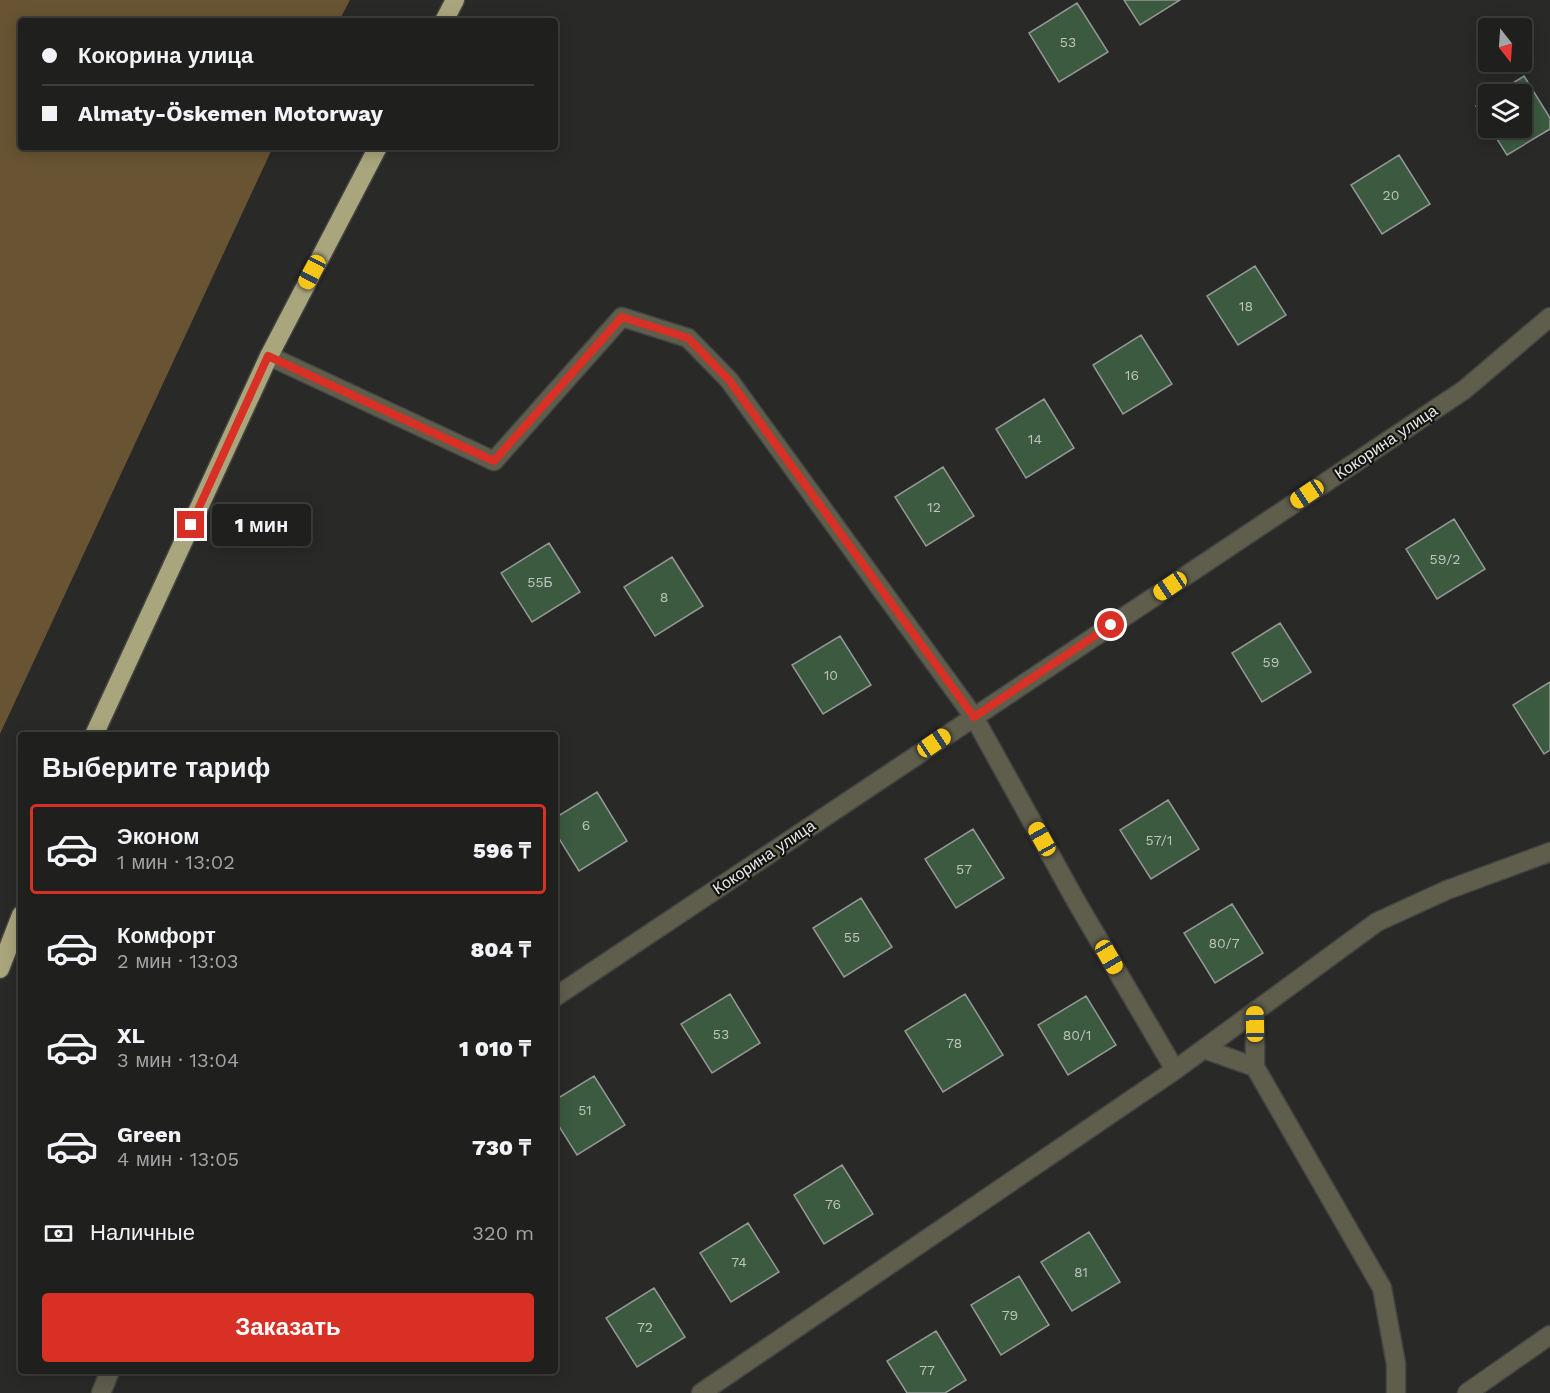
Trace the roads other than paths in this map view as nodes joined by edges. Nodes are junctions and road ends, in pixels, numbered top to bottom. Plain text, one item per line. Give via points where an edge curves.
1 (455, 0) edge
2 (446, 18) edge
3 (376, 150) edge
4 (1550, 317) edge
5 (268, 356) junction
6 (974, 717) junction
7 (94, 732) edge
8 (1550, 841) edge
9 (1550, 852) edge
10 (1529, 859) junction
11 (18, 923) edge
12 (0, 969) edge
13 (558, 995) edge
14 (1255, 1011) junction
15 (1204, 1049) junction
16 (1255, 1066) junction
17 (1175, 1070) junction
18 (1550, 1335) edge
19 (109, 1374) edge
20 (101, 1393) edge
21 (701, 1393) edge
22 (1396, 1393) edge
23 (1467, 1393) edge

1 - 2 highway
3 - 5 highway
4 - 6 street, Кокорина улица via 1464,390
5 - 6 street via 494,461 622,317 688,338 729,380
5 - 7 highway
6 - 13 street, Кокорина улица
6 - 17 street
8 - 10 street
9 - 10 street
10 - 14 street via 1377,922
11 - 12 highway
14 - 15 street
14 - 16 street
15 - 16 street
15 - 17 street
16 - 22 street via 1382,1288 1396,1364
17 - 21 street
18 - 23 street
19 - 20 street

